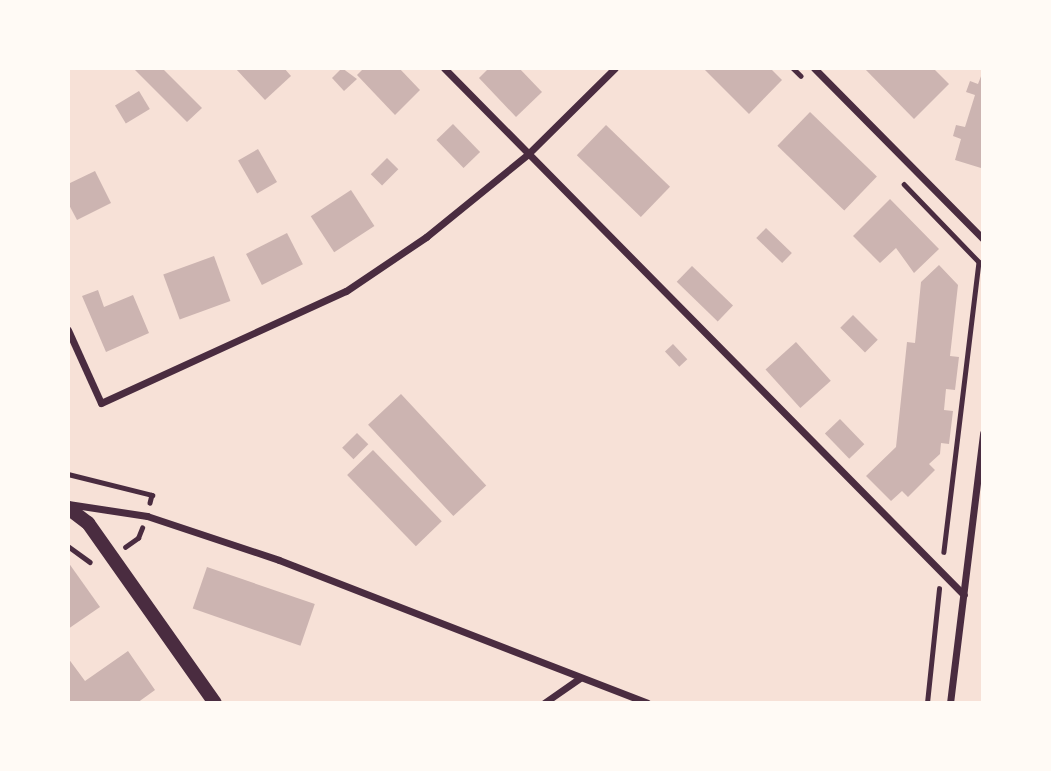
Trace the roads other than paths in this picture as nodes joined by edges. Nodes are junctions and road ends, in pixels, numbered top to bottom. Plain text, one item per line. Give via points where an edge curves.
1 (444, 68) edge
2 (615, 68) edge
3 (814, 68) edge
4 (528, 154) junction
5 (983, 239) edge
6 (68, 330) edge
7 (983, 433) edge
8 (68, 506) edge
9 (964, 595) junction
10 (580, 677) junction
11 (215, 703) edge
12 (544, 703) edge
13 (647, 703) edge
14 (950, 703) edge

1 - 4 street
2 - 4 street
3 - 5 street
4 - 6 street via 426,237 346,291 101,403
4 - 9 street
7 - 9 street
8 - 10 street via 147,516 279,560
8 - 11 main road via 88,523
9 - 14 street
10 - 12 street
10 - 13 street

